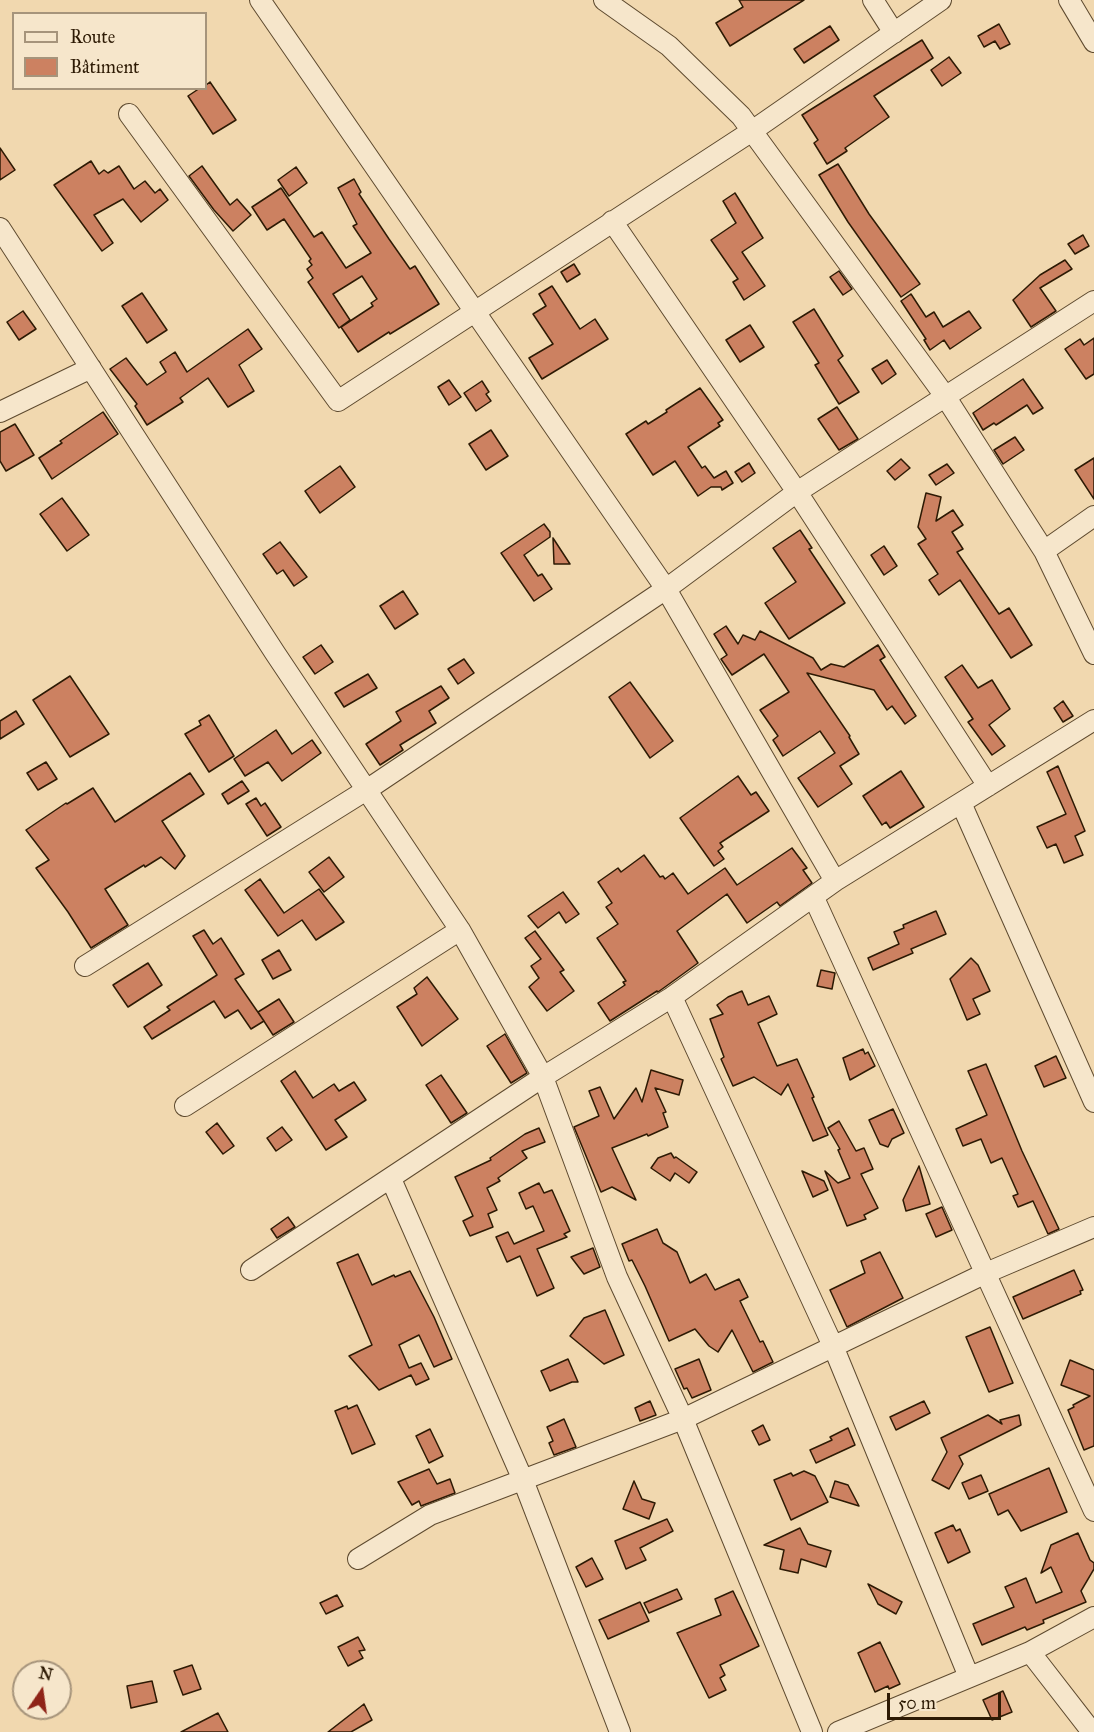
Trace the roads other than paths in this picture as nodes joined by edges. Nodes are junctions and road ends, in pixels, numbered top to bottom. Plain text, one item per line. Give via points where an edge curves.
1 (260, 0) edge
2 (604, 0) edge
3 (873, 0) edge
4 (941, 0) edge
5 (1069, 0) edge
6 (894, 33) junction
7 (1094, 42) edge
8 (129, 114) dead end
9 (752, 131) junction
10 (612, 221) junction
11 (0, 228) edge
12 (1094, 301) edge
13 (474, 310) junction
14 (91, 368) junction
15 (945, 396) junction
16 (0, 412) edge
17 (797, 492) junction
18 (1094, 516) edge
19 (1044, 551) junction
20 (666, 589) junction
21 (1094, 654) edge
22 (1094, 720) edge
23 (988, 786) junction
24 (368, 789) junction
25 (961, 803) junction
26 (835, 881) junction
27 (814, 898) junction
28 (460, 930) junction
29 (85, 966) dead end
30 (672, 997) junction
31 (543, 1077) junction
32 (1094, 1102) edge
33 (185, 1106) dead end
34 (391, 1179) junction
35 (1094, 1227) edge
36 (251, 1270) dead end
37 (986, 1273) junction
38 (833, 1346) junction
39 (683, 1419) junction
40 (524, 1480) junction
41 (1094, 1511) edge
42 (358, 1559) dead end
43 (1094, 1617) edge
44 (1030, 1652) junction
45 (969, 1677) junction
46 (620, 1732) edge
47 (812, 1732) edge
48 (838, 1732) edge
49 (1092, 1732) edge

1 - 13 street
2 - 9 street via 669,46
3 - 6 street
4 - 6 street
5 - 7 street
6 - 9 street
8 - 13 street via 338,401
9 - 10 street
9 - 15 street
10 - 13 street
10 - 17 street
11 - 14 street
12 - 15 street
13 - 20 street
14 - 16 street
14 - 24 street
15 - 17 street
15 - 19 street
17 - 20 street
17 - 23 street
18 - 19 street
19 - 21 street
20 - 24 street
20 - 26 street
22 - 23 street
23 - 25 street
24 - 28 street
24 - 29 street
25 - 26 street
25 - 32 street
26 - 27 street
27 - 30 street
27 - 37 street
28 - 31 street
28 - 33 street
30 - 31 street
30 - 38 street
31 - 34 street
31 - 39 street via 617,1277
34 - 36 street
34 - 40 street
35 - 37 street
37 - 38 street
37 - 41 street
38 - 39 street
38 - 45 street
39 - 40 street
39 - 47 street
40 - 42 street via 430,1515
40 - 46 street
43 - 44 street
44 - 45 street
44 - 49 street
45 - 48 street

